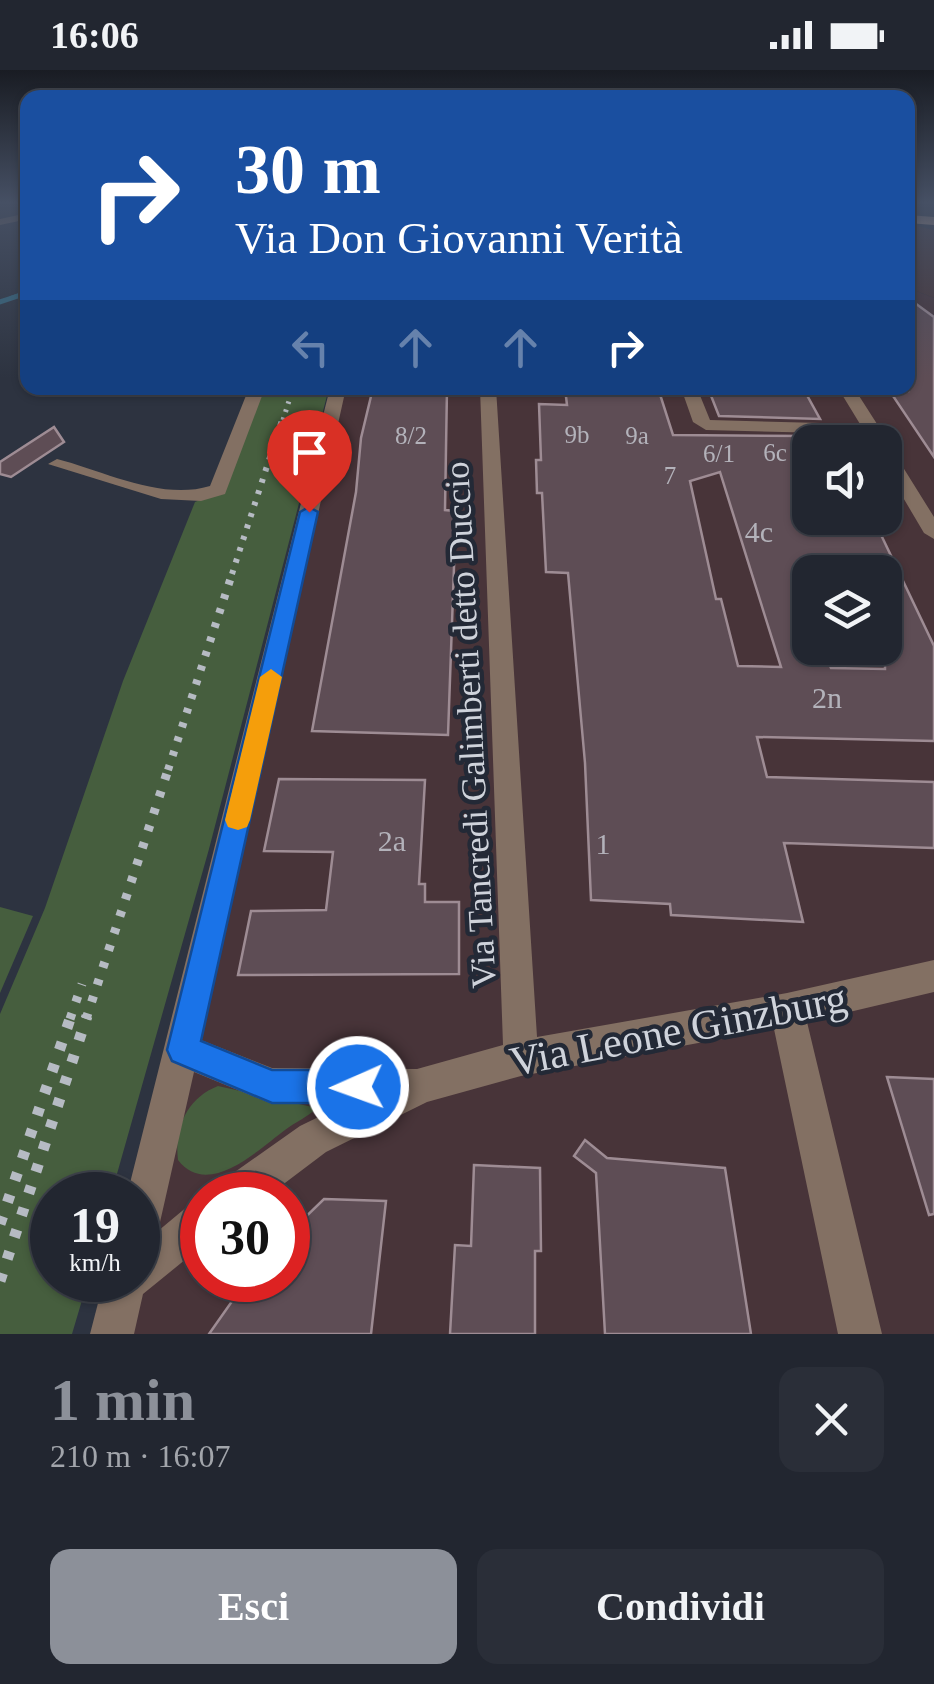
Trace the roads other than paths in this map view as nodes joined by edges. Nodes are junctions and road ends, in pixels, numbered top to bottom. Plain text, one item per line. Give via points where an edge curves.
1 (254, 395) edge
2 (336, 395) edge
3 (488, 395) edge
4 (691, 395) edge
5 (850, 395) edge
6 (868, 425) edge
7 (792, 431) edge
8 (57, 464) dead end
9 (902, 480) edge
10 (934, 533) edge
11 (934, 976) edge
12 (787, 1010) junction
13 (183, 1050) junction
14 (521, 1058) junction
15 (422, 1085) junction
16 (153, 1172) edge
17 (268, 1172) edge
18 (180, 1238) edge
19 (160, 1255) edge
20 (123, 1302) edge
21 (112, 1334) edge
22 (860, 1334) edge

1 - 8 street via 218,490 206,496 181,498
2 - 13 street
3 - 14 street, Via Tancredi Galimberti detto Duccio
4 - 7 street via 706,425
5 - 6 street
9 - 10 street
11 - 12 street, Via Leone Ginzburg
12 - 14 street, Via Leone Ginzburg
12 - 22 street
13 - 15 street, Via Leone Ginzburg via 272,1086
13 - 16 street
14 - 15 street, Via Leone Ginzburg
15 - 17 street, Via Leone Ginzburg via 313,1139
18 - 19 street
20 - 21 street

